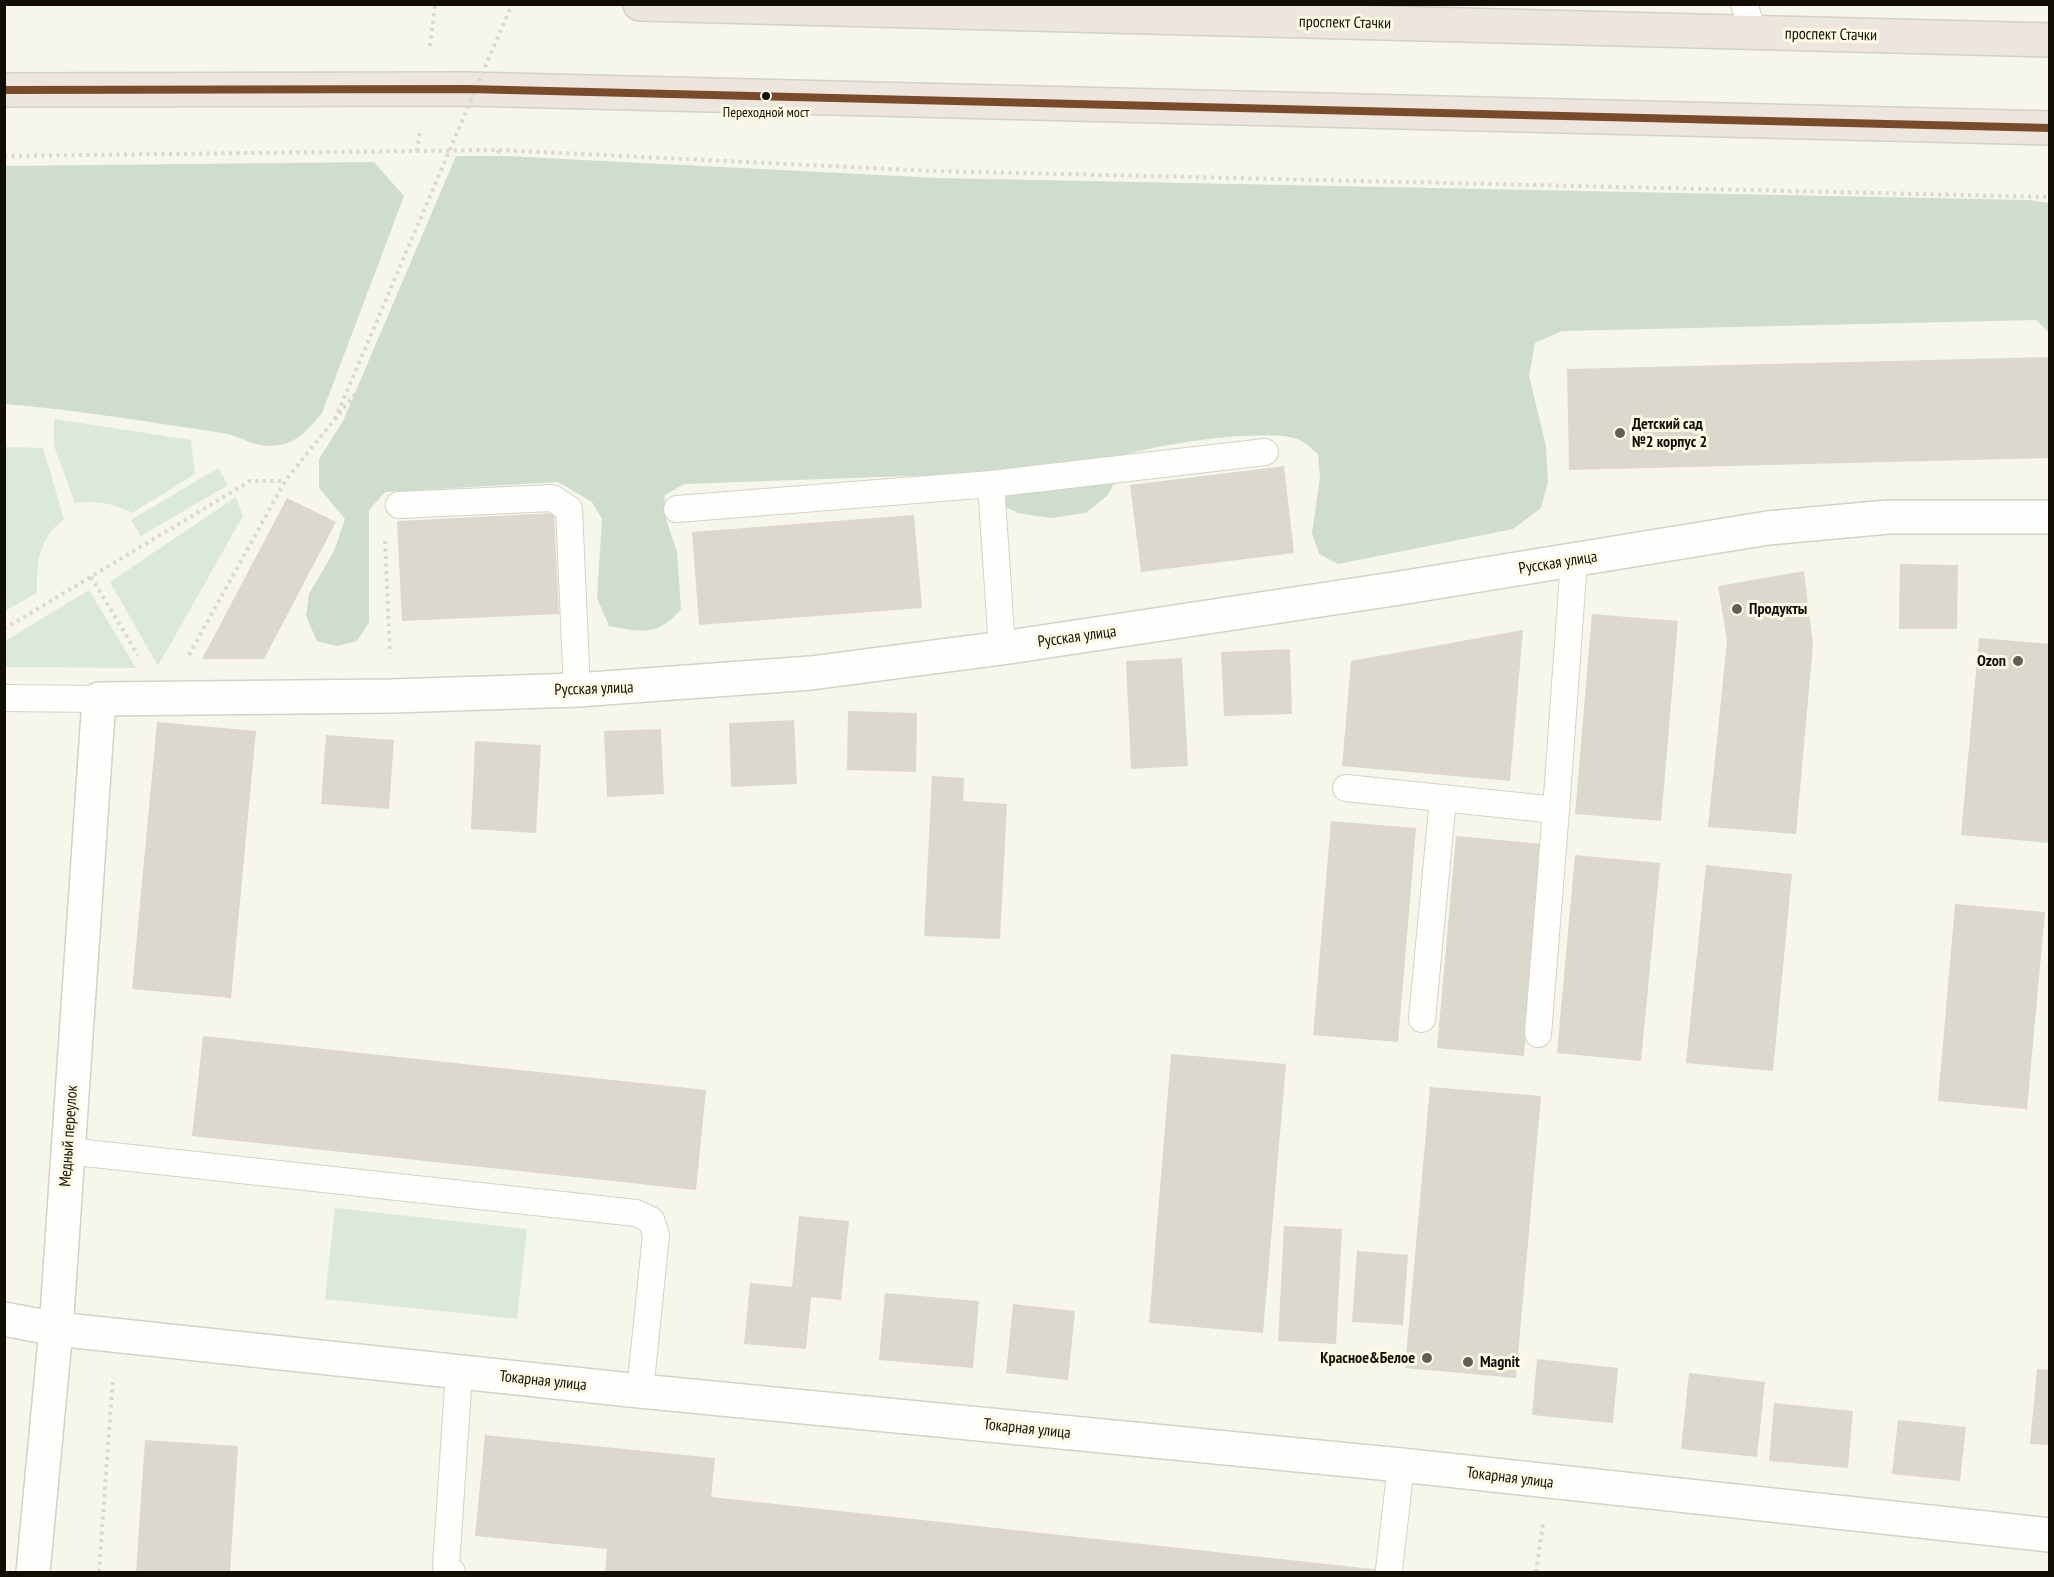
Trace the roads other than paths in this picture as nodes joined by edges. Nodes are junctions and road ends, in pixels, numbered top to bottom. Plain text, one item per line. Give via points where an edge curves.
1 (640, 4) edge
2 (1749, 19) edge
3 (2049, 40) edge
4 (4, 90) edge
5 (2049, 128) edge
6 (1265, 452) dead end
7 (991, 484) junction
8 (399, 505) road end
9 (677, 509) dead end
10 (2049, 517) edge
11 (1574, 560) junction
12 (1002, 648) junction
13 (577, 690) junction
14 (4, 698) edge
15 (99, 699) junction
16 (1346, 788) dead end
17 (1443, 799) junction
18 (1556, 810) junction
19 (1422, 1018) dead end
20 (1538, 1034) dead end
21 (67, 1151) junction
22 (4, 1319) edge
23 (56, 1329) junction
24 (459, 1372) junction
25 (640, 1391) junction
26 (1401, 1466) junction
27 (2049, 1535) edge
28 (1389, 1570) dead end
29 (33, 1572) edge
30 (452, 1572) edge

1 - 2 main road, проспект Стачки
2 - 3 main road, проспект Стачки
4 - 5 main road via 478,89
6 - 7 lane
7 - 9 lane
7 - 12 lane
8 - 13 lane via 552,498 569,509
10 - 11 street, Русская улица via 1888,517 1768,528
11 - 12 street, Русская улица
11 - 18 lane
12 - 13 street, Русская улица via 811,673
13 - 15 street, Русская улица
14 - 15 lane
15 - 21 street, Медный переулок
16 - 17 lane
17 - 18 lane
17 - 19 lane
18 - 20 lane
21 - 23 street, Медный переулок
21 - 25 lane via 636,1213 651,1220 656,1235
22 - 23 street, Токарная улица
23 - 24 street, Токарная улица
23 - 29 street, Медный переулок
24 - 25 street, Токарная улица
24 - 30 lane via 446,1566
25 - 26 street, Токарная улица
26 - 27 street, Токарная улица
26 - 28 lane

